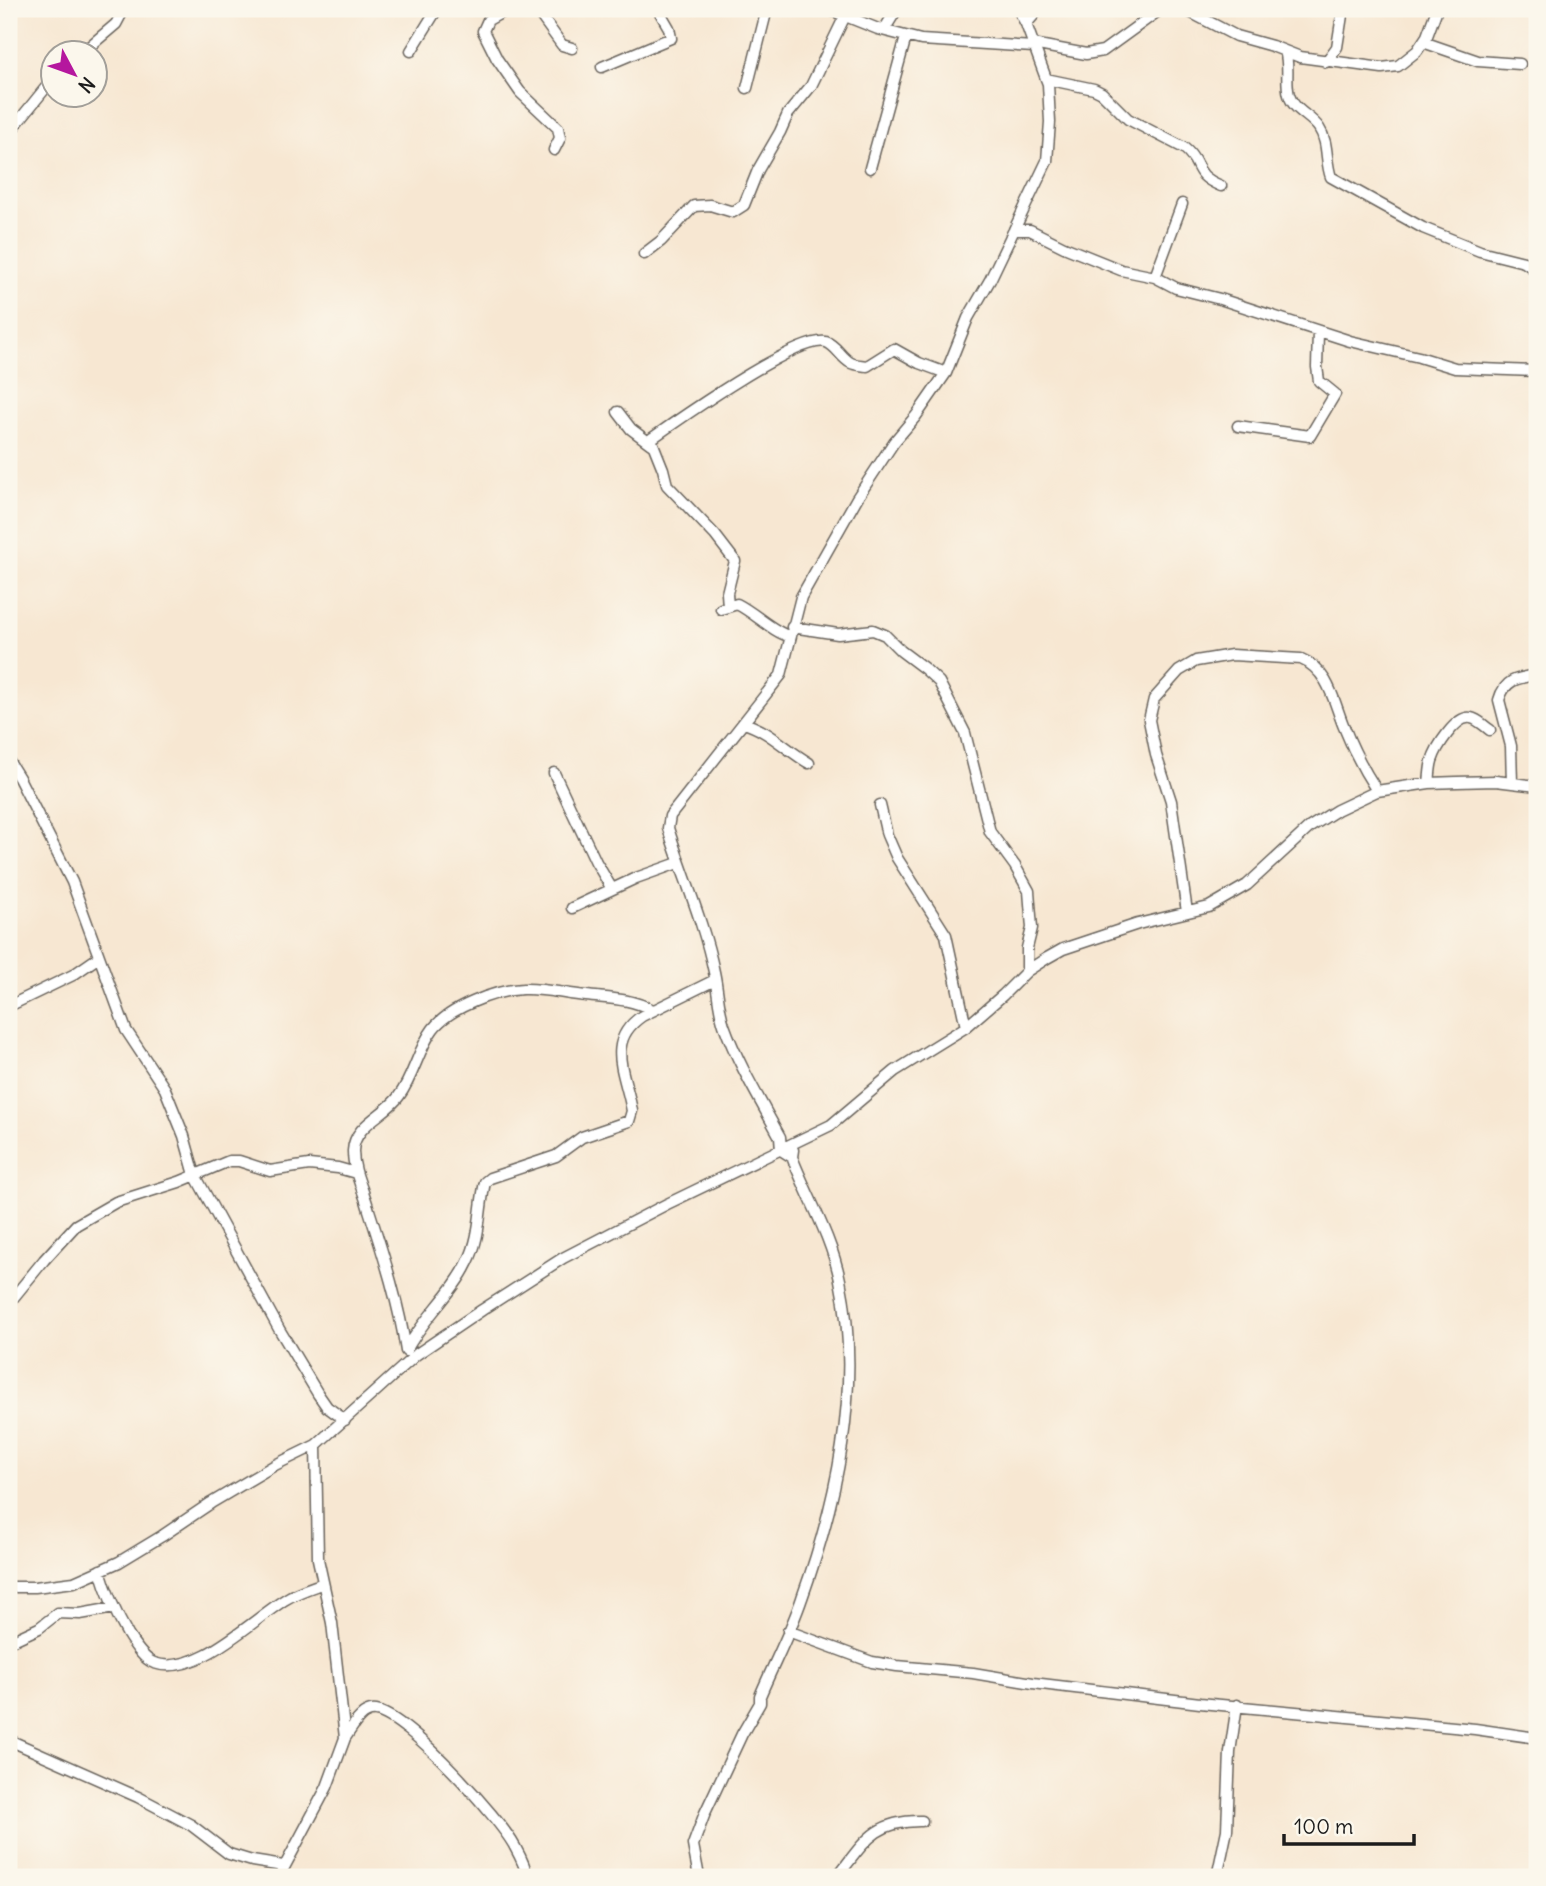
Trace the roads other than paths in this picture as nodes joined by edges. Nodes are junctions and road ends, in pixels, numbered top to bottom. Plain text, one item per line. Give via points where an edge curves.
1 (124, 9) edge
2 (437, 9) edge
3 (508, 9) edge
4 (537, 9) edge
5 (658, 9) edge
6 (766, 9) edge
7 (828, 9) edge
8 (897, 9) edge
9 (1018, 9) edge
10 (1039, 9) edge
11 (1161, 9) edge
12 (1184, 9) edge
13 (1343, 9) edge
14 (1437, 9) edge
15 (845, 16) junction
16 (1026, 24) junction
17 (884, 30) junction
18 (906, 37) junction
19 (100, 38) edge
20 (1423, 42) junction
21 (1034, 45) junction
22 (572, 48) dead end
23 (411, 51) dead end
24 (1285, 51) junction
25 (1326, 62) junction
26 (1520, 64) dead end
27 (602, 67) dead end
28 (1046, 79) junction
29 (747, 88) dead end
30 (38, 97) edge
31 (9, 133) edge
32 (554, 150) dead end
33 (870, 168) dead end
34 (1221, 186) dead end
35 (1182, 204) dead end
36 (1024, 209) junction
37 (1014, 230) junction
38 (1030, 230) junction
39 (644, 254) dead end
40 (1537, 271) edge
41 (1155, 277) junction
42 (1318, 332) junction
43 (1537, 371) edge
44 (946, 373) junction
45 (618, 412) dead end
46 (1238, 426) dead end
47 (651, 444) junction
48 (791, 632) junction
49 (1537, 675) edge
50 (743, 723) junction
51 (1490, 730) dead end
52 (9, 762) edge
53 (809, 763) dead end
54 (554, 773) dead end
55 (1429, 783) junction
56 (1512, 783) junction
57 (1537, 786) edge
58 (1377, 791) junction
59 (880, 805) dead end
60 (678, 863) junction
61 (612, 889) junction
62 (572, 908) dead end
63 (1187, 912) junction
64 (99, 957) junction
65 (1027, 971) junction
66 (715, 980) junction
67 (9, 1006) edge
68 (653, 1010) junction
69 (966, 1027) junction
70 (794, 1144) junction
71 (781, 1150) junction
72 (792, 1157) junction
73 (356, 1173) junction
74 (195, 1175) junction
75 (9, 1303) edge
76 (406, 1351) junction
77 (400, 1370) junction
78 (345, 1420) junction
79 (316, 1445) junction
80 (100, 1570) junction
81 (321, 1584) junction
82 (9, 1587) edge
83 (114, 1608) junction
84 (788, 1631) junction
85 (9, 1642) edge
86 (1237, 1705) junction
87 (345, 1738) junction
88 (1537, 1738) edge
89 (9, 1740) edge
90 (922, 1821) dead end
91 (281, 1872) edge
92 (527, 1877) edge
93 (699, 1877) edge
94 (836, 1877) edge
95 (1217, 1877) edge

1 - 19 street via 116,24
2 - 23 street
3 - 32 street via 488,20 483,31 520,92 558,128 560,138
4 - 22 street via 562,45
5 - 27 street via 671,38
6 - 29 street
7 - 15 street
8 - 17 street
9 - 16 street
10 - 16 street
11 - 21 street via 1103,51 1086,54
12 - 24 street via 1236,36
13 - 25 street via 1337,47
14 - 20 street
15 - 17 street
15 - 39 street via 811,86 788,114 758,170 744,205 733,212 694,206
16 - 21 street
17 - 18 street
18 - 21 street
18 - 33 street
20 - 25 street via 1398,66
20 - 26 street via 1478,61
21 - 28 street
24 - 25 street
24 - 40 street via 1289,95 1318,126 1331,177 1423,228 1480,251 1524,262
28 - 34 street via 1102,93 1128,119 1184,148 1203,177
28 - 36 street via 1049,151
30 - 31 street
35 - 41 street
36 - 37 street
36 - 38 street
37 - 38 street
37 - 44 street via 968,318
38 - 41 street via 1122,270
41 - 42 street
42 - 43 street via 1455,368
42 - 46 street via 1319,381 1335,394 1310,436
44 - 47 street via 894,349 867,366 850,362 824,341 805,345 699,406 651,439
44 - 48 street via 856,498 801,597
45 - 47 street
47 - 48 street via 667,485 735,561 725,608 737,604 782,634
48 - 50 street via 781,675
48 - 65 street via 873,630 939,682 965,733 990,832 1029,891 1032,928
49 - 56 street via 1508,682 1499,700 1511,746
50 - 53 street via 759,727
50 - 60 street via 670,816 668,828
51 - 55 street via 1469,717 1457,722 1437,749
52 - 64 street via 72,882
54 - 61 street
55 - 56 street
55 - 58 street
56 - 57 street
58 - 63 street via 1310,827 1228,897
58 - 63 street via 1323,677 1309,662 1232,655 1187,664 1154,699 1149,720 1171,801
59 - 69 street via 897,859 946,935
60 - 61 street
60 - 66 street
61 - 62 street
63 - 65 street via 1063,949
64 - 67 street
64 - 74 street via 127,1030 165,1088
65 - 69 street
66 - 68 street
66 - 71 street via 725,1027 780,1137
68 - 73 street via 611,996 522,989 450,1012 432,1030 399,1096 357,1135 353,1150
68 - 76 street via 632,1023 619,1049 632,1111 629,1121 582,1138 549,1159 485,1182 475,1245 467,1265
69 - 70 street via 895,1071 831,1125
70 - 71 street
70 - 72 street
71 - 72 street
71 - 77 street via 563,1258 417,1354
72 - 84 street via 832,1247 846,1318 850,1370 837,1472 816,1556
73 - 74 street via 309,1165 270,1171 229,1161
73 - 76 street via 402,1323
74 - 75 street via 116,1202 76,1225
74 - 78 street via 318,1394 327,1408
76 - 77 street
77 - 78 street
78 - 79 street
79 - 80 street
79 - 81 street
80 - 82 street via 74,1582
80 - 83 street
81 - 83 street via 288,1597 202,1658 168,1665 146,1658
81 - 87 street via 332,1623
83 - 85 street via 58,1613
84 - 86 street via 872,1662
84 - 93 street via 760,1703 693,1845
86 - 88 street
86 - 95 street via 1227,1830
87 - 91 street via 327,1787
87 - 92 street via 358,1720 375,1711 411,1732 499,1824 515,1846
89 - 91 street via 138,1797 191,1825 229,1854
90 - 94 street via 902,1821 874,1833

